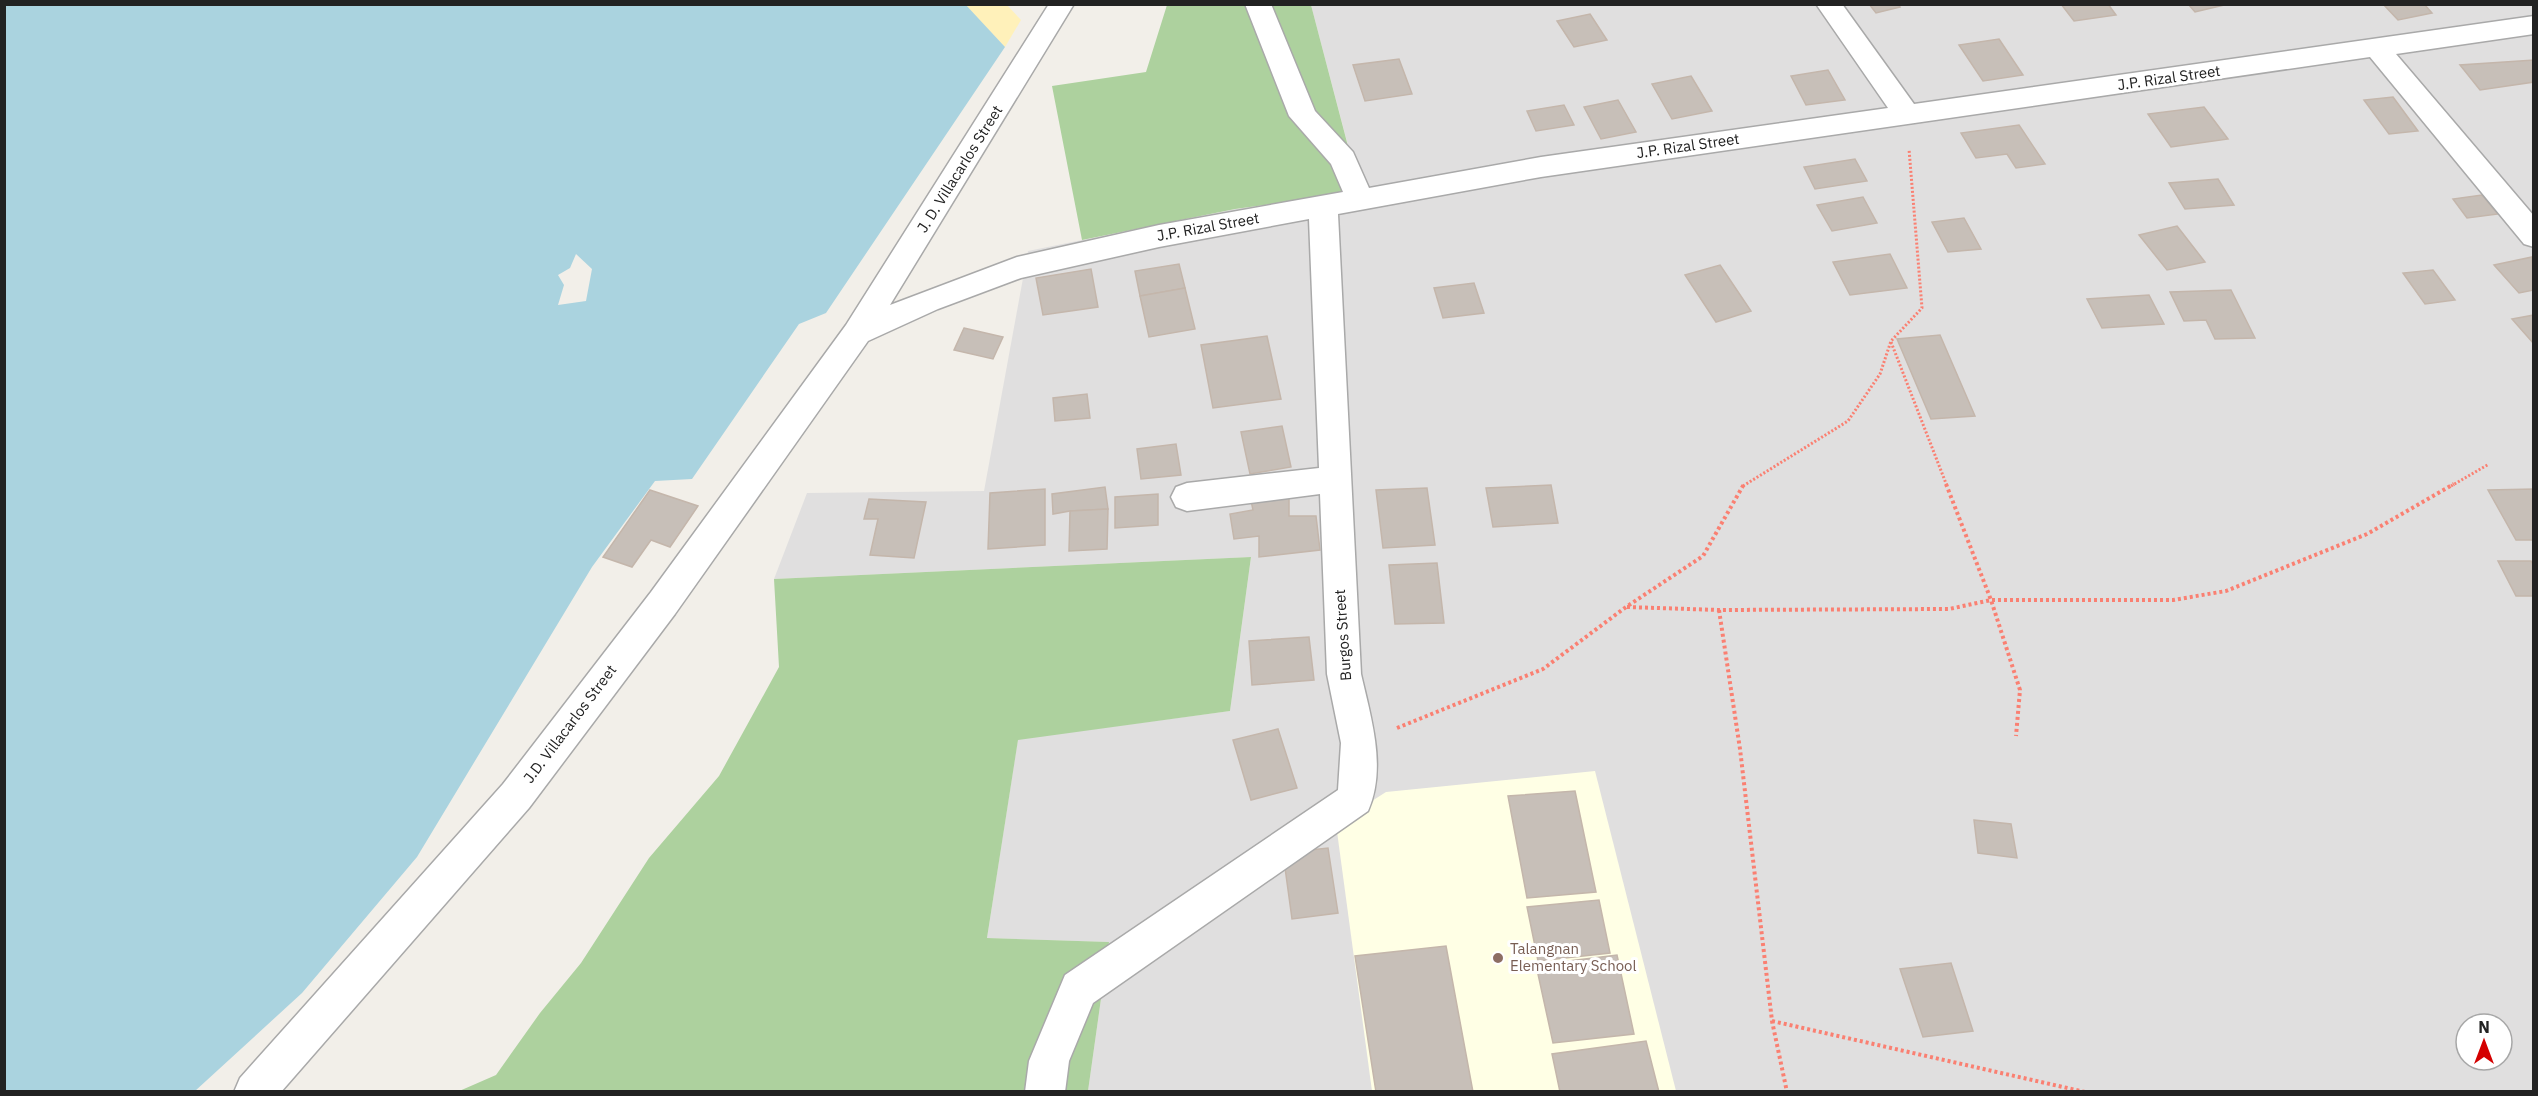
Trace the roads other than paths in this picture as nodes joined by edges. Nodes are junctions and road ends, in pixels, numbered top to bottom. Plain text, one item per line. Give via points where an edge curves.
1 (1062, 4) edge
2 (1258, 4) edge
3 (1828, 4) edge
4 (2534, 24) edge
5 (2377, 48) junction
6 (1907, 115) junction
7 (1360, 199) junction
8 (1323, 206) junction
9 (2534, 236) edge
10 (857, 333) junction
11 (1336, 478) junction
12 (1187, 497) dead end
13 (254, 1092) edge
14 (1045, 1092) edge

1 - 10 street, J. D. Villacarlos Street
2 - 7 street via 1303,116 1343,159
3 - 6 street
4 - 5 street, J.P. Rizal Street
5 - 6 street, J.P. Rizal Street
5 - 9 street
6 - 7 street, J.P. Rizal Street via 1541,167
7 - 8 street, J.P. Rizal Street
8 - 10 street, J.P. Rizal Street via 1159,236 1017,268
8 - 11 street, Burgos Street
10 - 13 street, J.D. Villacarlos Street via 663,603 516,796
11 - 12 street
11 - 14 street, Burgos Street via 1344,674 1359,743 1355,799 1078,989 1049,1061

